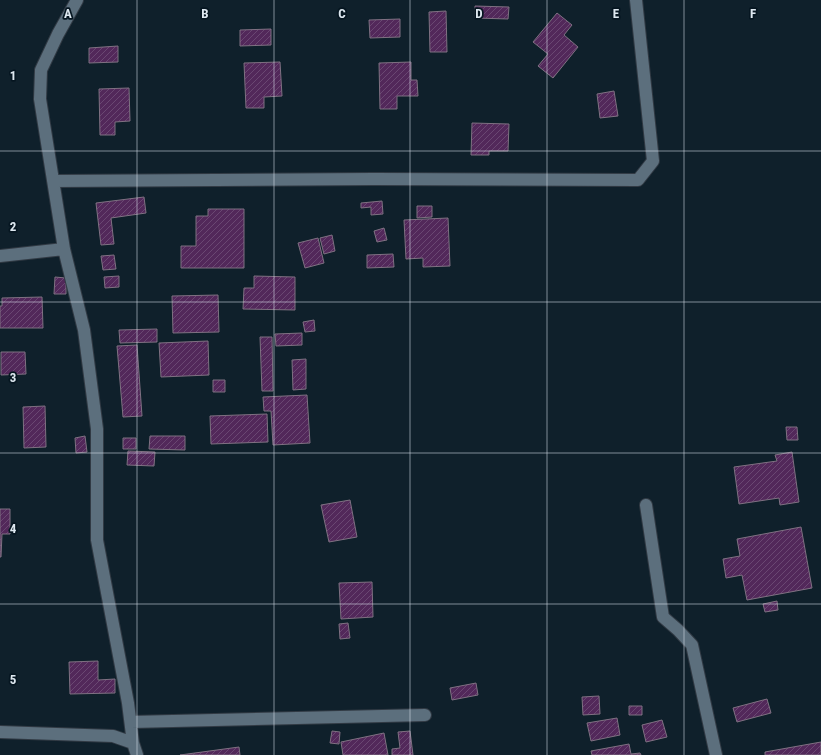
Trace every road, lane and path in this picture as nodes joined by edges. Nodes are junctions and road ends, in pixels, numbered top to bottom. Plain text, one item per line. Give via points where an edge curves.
1 (77, 0) edge
2 (636, 0) edge
3 (53, 181) junction
4 (64, 249) junction
5 (0, 256) edge
6 (646, 505) dead end
7 (425, 715) dead end
8 (131, 722) junction
9 (0, 732) edge
10 (133, 743) junction
11 (137, 755) edge
12 (716, 755) edge

1 - 3 street via 41,70 40,99
2 - 3 street via 653,161 638,180
3 - 4 street
4 - 5 street
4 - 8 street via 85,338 97,429 97,540
6 - 12 street via 663,617 692,645
7 - 8 street
8 - 10 street
9 - 10 street via 113,736
10 - 11 street

